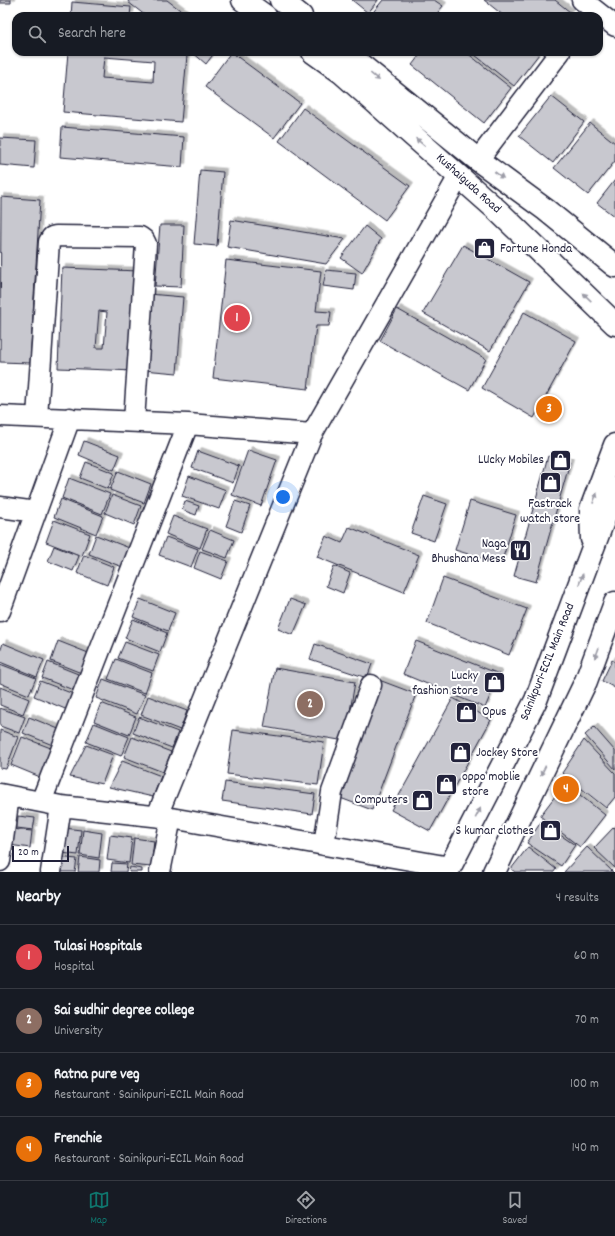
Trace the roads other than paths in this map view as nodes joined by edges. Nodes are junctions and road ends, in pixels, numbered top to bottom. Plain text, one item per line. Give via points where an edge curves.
1 (243, 0) edge
2 (281, 0) edge
3 (260, 12) edge
4 (296, 12) edge
5 (603, 18) edge
6 (615, 26) edge
7 (319, 56) edge
8 (350, 56) edge
9 (557, 56) edge
10 (478, 160) junction
11 (459, 176) junction
12 (615, 266) edge
13 (615, 324) edge
14 (0, 416) edge
15 (37, 417) junction
16 (70, 418) junction
17 (134, 421) junction
18 (188, 424) junction
19 (312, 434) junction
20 (615, 445) edge
21 (615, 489) edge
22 (0, 507) edge
23 (36, 512) junction
24 (592, 550) junction
25 (4, 589) edge
26 (615, 603) edge
27 (0, 611) edge
28 (371, 684) dead end
29 (4, 795) edge
30 (41, 802) junction
31 (60, 806) junction
32 (164, 817) junction
33 (324, 845) junction
34 (0, 861) edge
35 (448, 869) edge
36 (51, 872) edge
37 (160, 872) edge
38 (494, 872) edge

1 - 3 main road
2 - 4 main road
5 - 6 street
11 -> 7 main road, Kushaiguda Road
8 -> 10 main road, Kushaiguda Road
9 - 10 street
10 -> 12 main road, Kushaiguda Road via 546,210
13 -> 11 main road, Kushaiguda Road via 498,210
11 - 19 street
14 - 15 street
15 - 16 street
15 - 17 street via 49,242 56,236 140,237 146,244
16 - 17 street
16 - 23 street
17 - 18 street
18 - 19 street
18 - 30 street
19 - 32 street
24 -> 20 main road via 591,509
21 - 24 main road, Sainikpuri-ECIL Main Road
22 - 23 street
23 - 25 street
35 -> 24 main road, Sainikpuri-ECIL Main Road via 536,700
25 - 27 street
26 -> 38 main road via 586,681
28 - 33 street via 332,792
29 - 30 street
29 - 34 street
30 - 31 street
31 - 32 street
31 - 36 street
32 - 33 street
32 - 37 street
33 - 35 street

